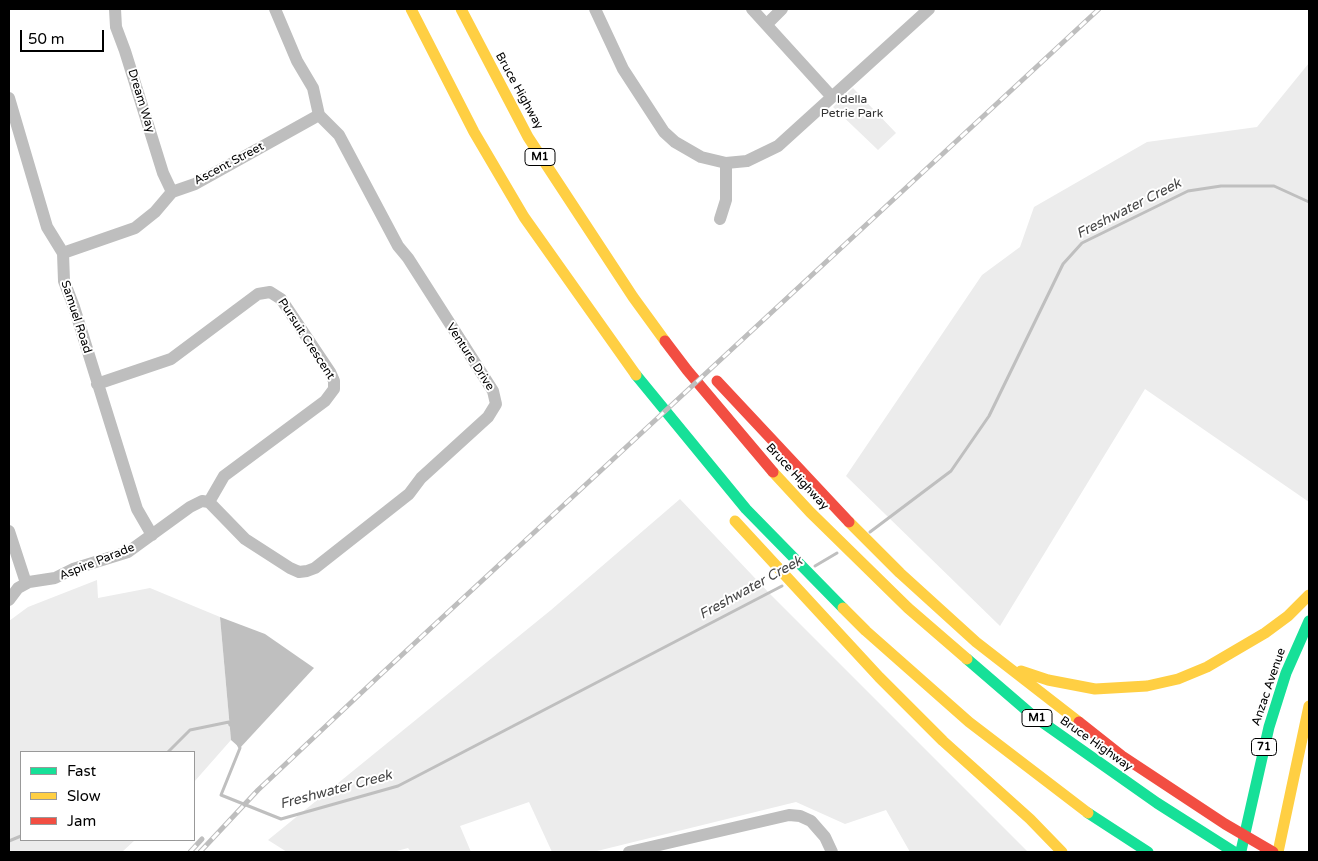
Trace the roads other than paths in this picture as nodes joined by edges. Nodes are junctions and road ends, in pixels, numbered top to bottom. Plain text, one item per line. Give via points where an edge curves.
1 (115, 9) edge
2 (275, 9) edge
3 (411, 9) edge
4 (461, 9) edge
5 (595, 9) edge
6 (752, 9) edge
7 (782, 9) edge
8 (929, 9) edge
9 (766, 24) junction
10 (832, 97) junction
11 (9, 98) edge
12 (320, 115) junction
13 (726, 163) junction
14 (172, 192) junction
15 (524, 217) junction
16 (720, 219) dead end
17 (528, 244) dead end
18 (63, 253) junction
19 (633, 297) junction
20 (654, 303) dead end
21 (710, 374) dead end
22 (97, 384) junction
23 (209, 502) junction
24 (728, 513) dead end
25 (9, 531) edge
26 (152, 535) junction
27 (26, 583) junction
28 (1309, 595) edge
29 (9, 600) edge
30 (1309, 621) edge
31 (1304, 640) edge
32 (1009, 669) junction
33 (1309, 708) edge
34 (1277, 849) edge
35 (629, 852) edge
36 (832, 852) edge
37 (1062, 852) edge
38 (1148, 852) edge
39 (1234, 852) edge
40 (1241, 852) edge

1 - 14 street, Dream Way via 116,26
2 - 12 street, Venture Drive via 297,62 313,88
3 - 15 highway via 474,132
4 - 19 highway, Bruce Highway / M1 via 528,137
5 - 13 street via 623,69 664,132 701,157
6 - 9 street
7 - 9 street
8 - 10 street
9 - 10 street
10 - 13 street via 778,146 747,161
11 - 18 street, Samuel Road via 47,227
12 - 14 street, Ascent Street via 195,184
12 - 23 street, Venture Drive via 339,135 398,246 493,391 495,407 420,478 409,494 307,572 290,568 245,539
13 - 16 street via 726,200
14 - 18 street via 136,228
15 - 17 highway
15 - 38 highway via 625,362 708,466 826,593 1005,751 1069,800
18 - 22 street, Samuel Road via 64,281
19 - 20 highway
19 - 39 highway, Bruce Highway / M1 via 692,377 752,448 865,567 1032,715 1157,803
21 - 32 highway via 882,556
22 - 23 street, Pursuit Crescent via 171,359 263,292 274,293 282,300 330,372 334,389 325,401 224,476
22 - 26 street, Samuel Road via 137,509
23 - 26 street, Aspire Parade via 190,506
24 - 37 highway via 920,718
25 - 27 street
26 - 27 street, Aspire Parade via 124,554 73,569 55,578
27 - 29 street
28 - 32 highway via 1265,633 1207,666 1147,686 1095,688
30 - 31 highway, Anzac Avenue / 71
31 - 40 highway, Anzac Avenue / 71 via 1281,686 1268,727
32 - 34 highway via 1122,756 1225,824
33 - 34 highway
35 - 36 street via 776,816 800,816 811,820

